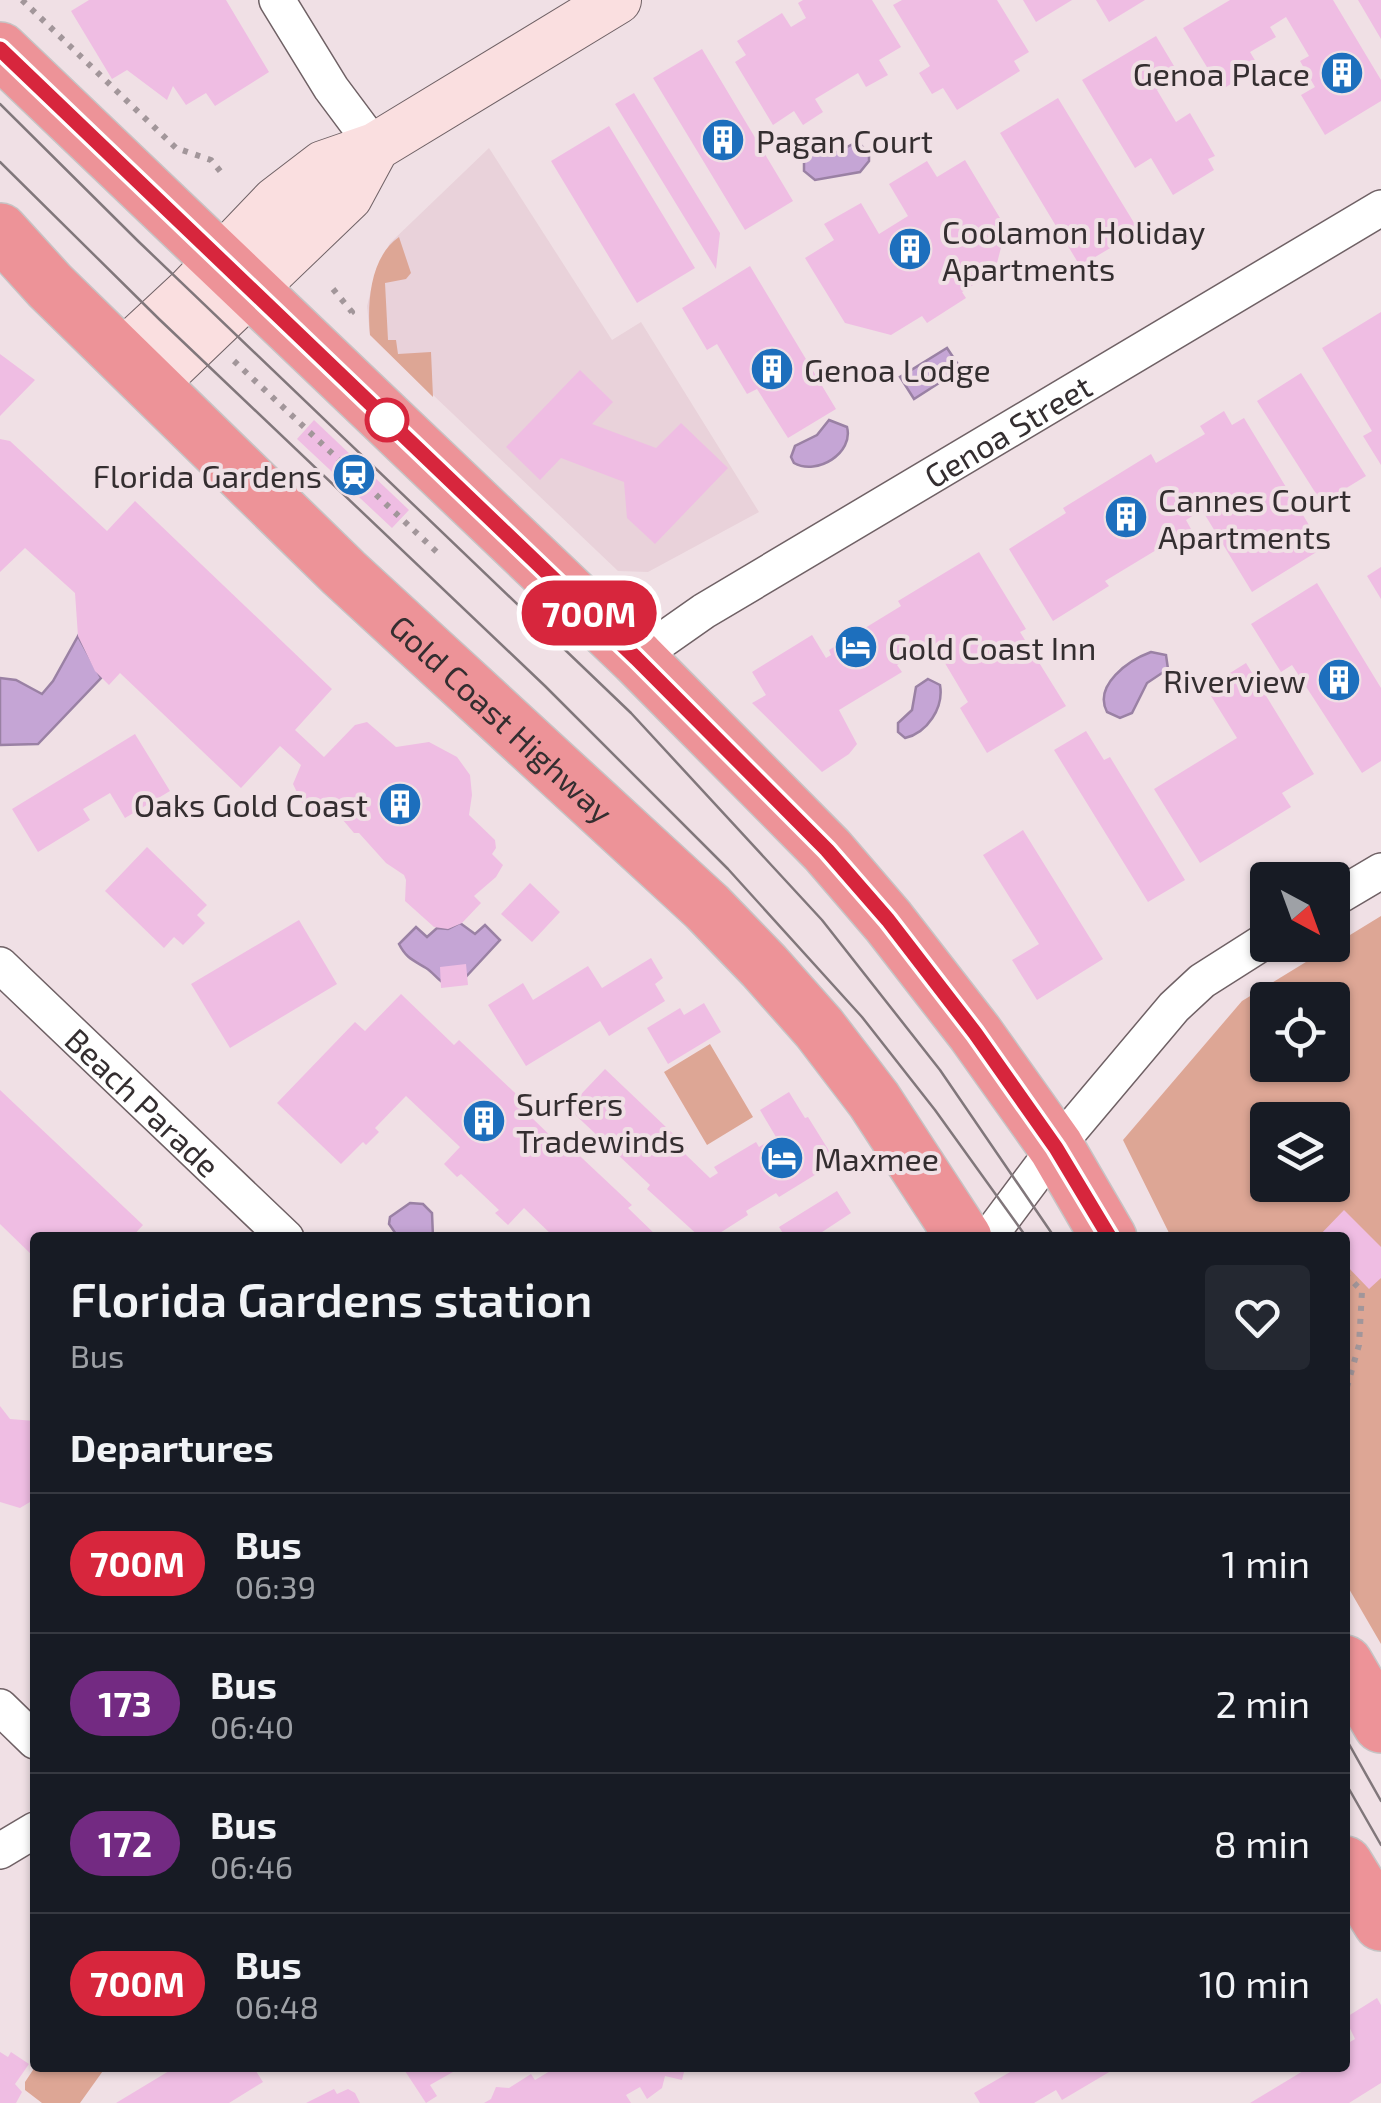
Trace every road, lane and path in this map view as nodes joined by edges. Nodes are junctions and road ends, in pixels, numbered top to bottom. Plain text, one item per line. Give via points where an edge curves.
1 (22, 0) edge
2 (277, 0) edge
3 (617, 0) edge
4 (0, 50) edge
5 (375, 147) junction
6 (224, 177) dead end
7 (1381, 208) edge
8 (0, 231) edge
9 (237, 275) junction
10 (333, 288) dead end
11 (336, 324) dead end
12 (233, 360) dead end
13 (136, 371) junction
14 (439, 554) dead end
15 (636, 658) junction
16 (1381, 870) edge
17 (1350, 889) edge
18 (1250, 951) edge
19 (0, 965) edge
20 (1056, 1148) junction
21 (280, 1232) edge
22 (960, 1232) edge
23 (993, 1232) edge
24 (1106, 1232) edge
25 (1350, 1279) edge
26 (1350, 1378) edge
27 (1350, 1672) edge
28 (0, 1707) edge
29 (1381, 1725) edge
30 (30, 1736) edge
31 (30, 1833) edge
32 (0, 1852) edge
33 (1350, 1872) edge
34 (1381, 1924) edge

1 - 6 path via 176,148 211,160
2 - 5 street
3 - 5 street
4 - 9 highway
5 - 9 street via 322,165 276,202
7 - 15 street, Genoa Street via 704,611
8 - 13 highway, Gold Coast Highway
9 - 13 street
9 - 15 highway
10 - 11 path via 352,312
12 - 14 path
13 - 22 highway, Gold Coast Highway via 764,966 874,1100
15 - 20 highway via 888,920
16 - 17 street
18 - 20 street via 1174,1008
19 - 21 street, Beach Parade
20 - 23 street
20 - 24 highway
25 - 26 path via 1362,1291 1360,1345
27 - 29 highway
28 - 30 street
31 - 32 street
33 - 34 highway

